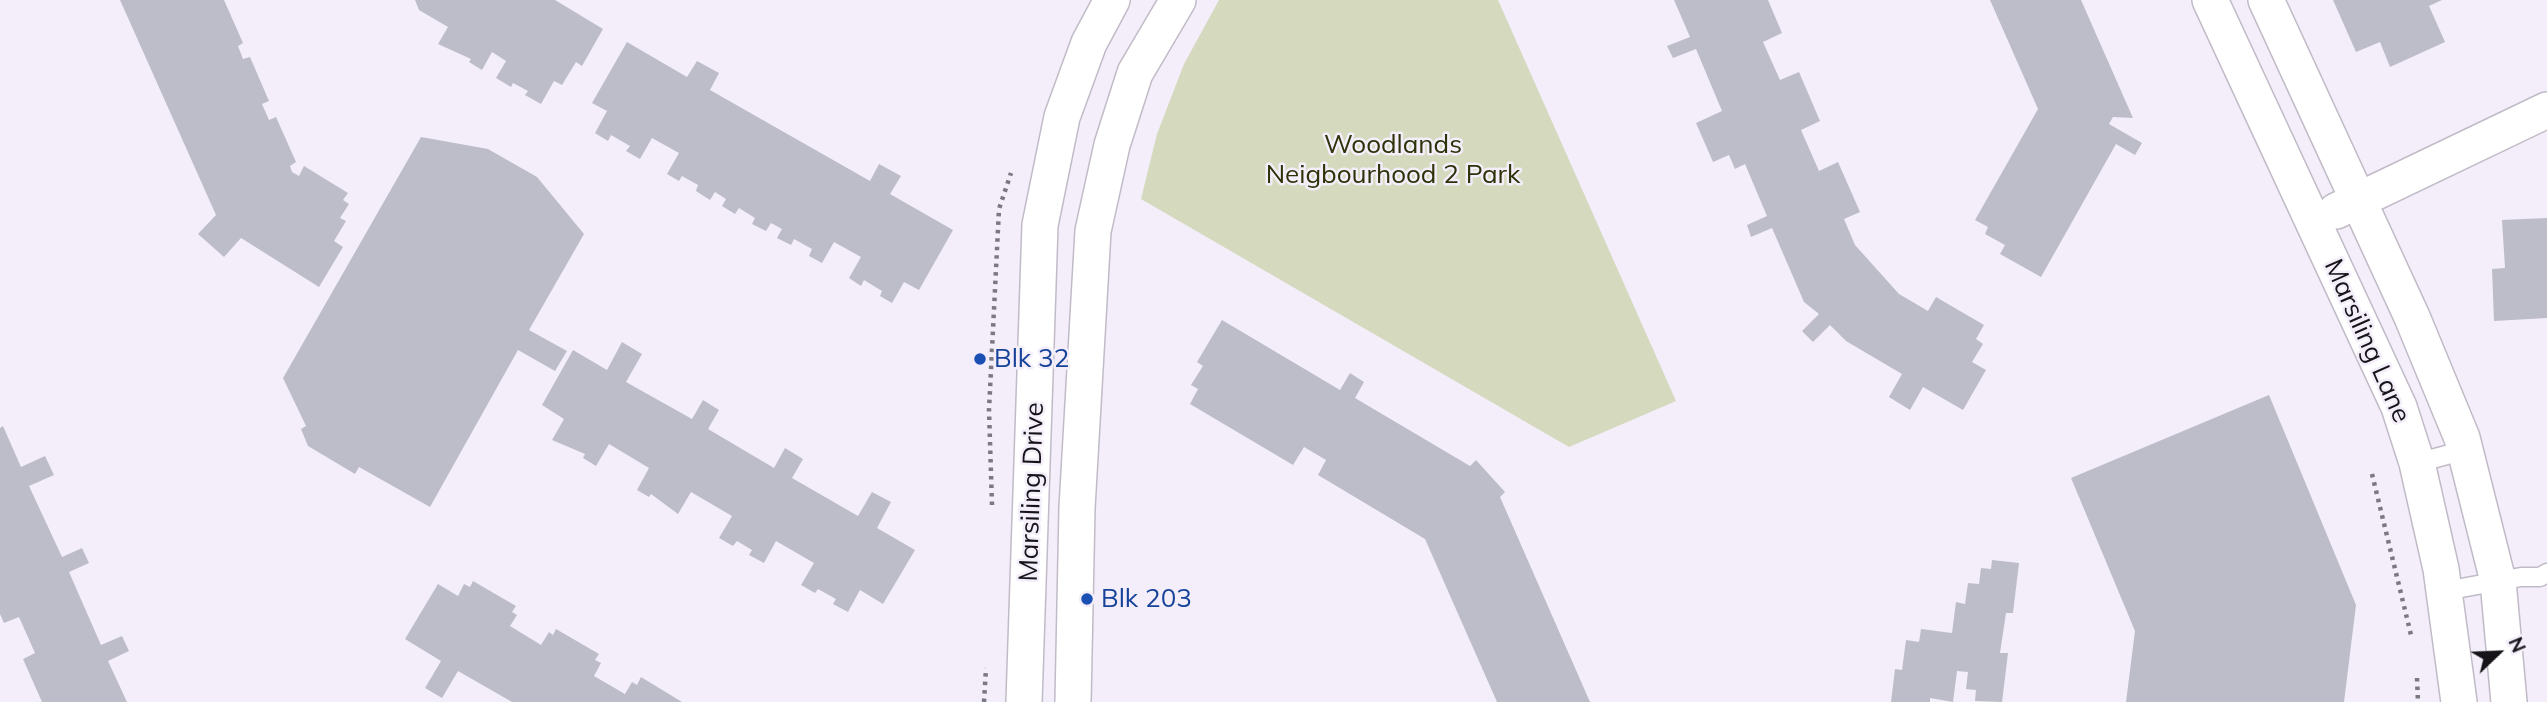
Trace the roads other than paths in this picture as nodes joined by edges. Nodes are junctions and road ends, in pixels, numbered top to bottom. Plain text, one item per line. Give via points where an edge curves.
1 (1112, 0) edge
2 (1178, 0) edge
3 (2210, 0) edge
4 (2266, 0) edge
5 (2547, 110) edge
6 (2357, 199) junction
7 (2315, 224) junction
8 (2465, 450) junction
9 (2417, 463) junction
10 (2547, 573) edge
11 (2498, 582) junction
12 (2445, 591) junction
13 (1024, 702) edge
14 (1073, 702) edge
15 (2459, 702) edge
16 (2509, 702) edge

1 - 13 street, Marsiling Drive via 1089,43 1062,117 1041,225
2 - 14 street, Marsiling Drive via 1135,73 1112,145 1093,231 1077,495
3 - 7 street, Marsiling Lane
4 - 6 street, Marsiling Lane
5 - 6 street
6 - 7 street
6 - 8 street, Marsiling Lane via 2412,317
7 - 9 street, Marsiling Lane via 2399,407
8 - 9 lane
8 - 11 street, Marsiling Lane
9 - 12 street, Marsiling Lane
10 - 11 lane via 2540,578
11 - 12 lane
11 - 16 street, Marsiling Lane
12 - 15 street, Marsiling Lane

